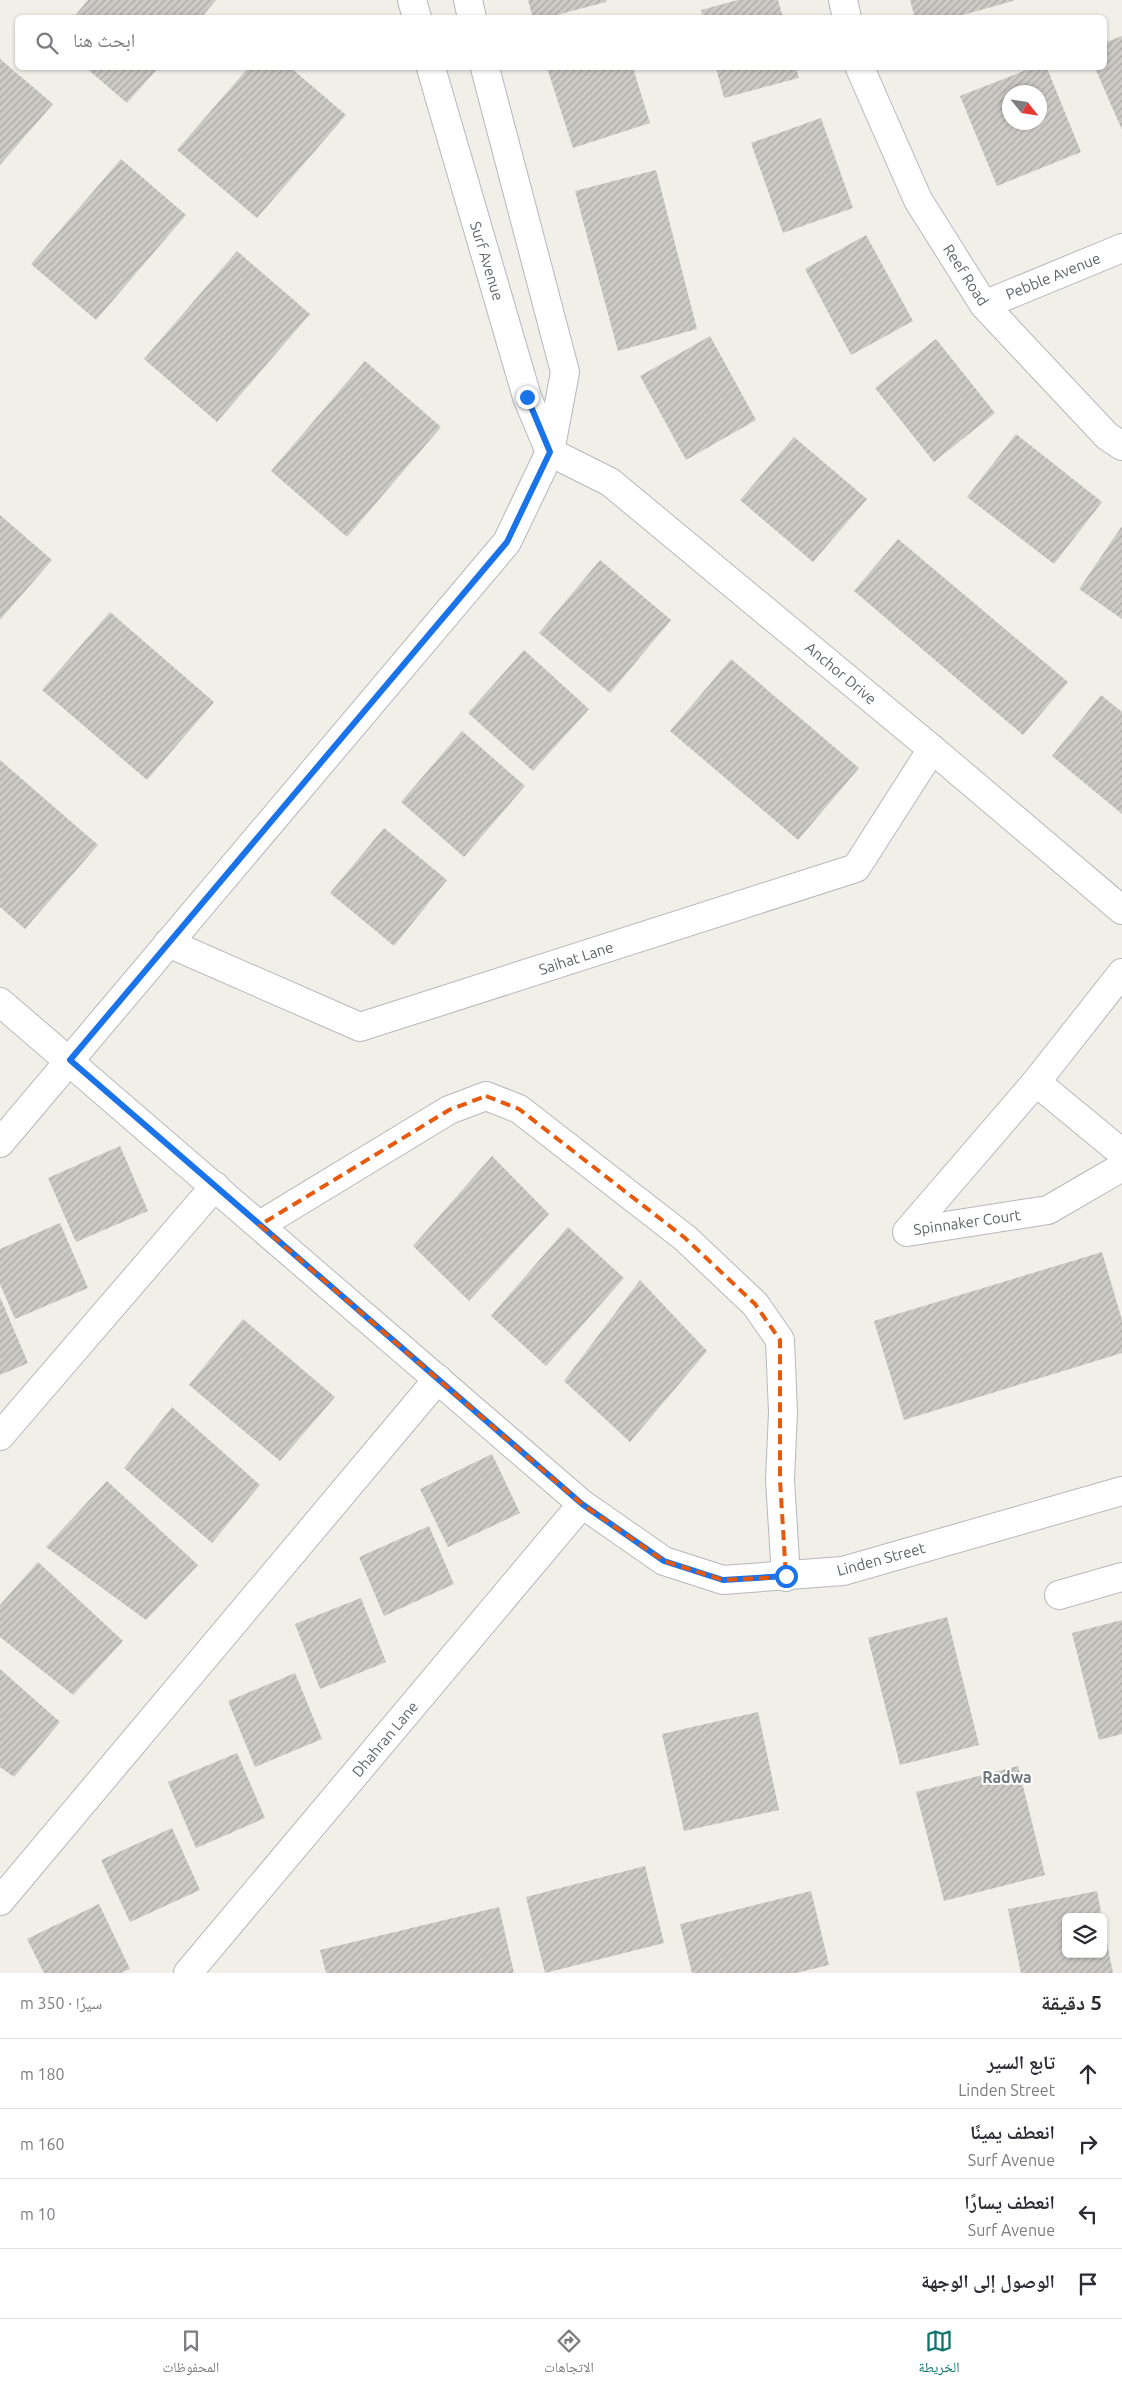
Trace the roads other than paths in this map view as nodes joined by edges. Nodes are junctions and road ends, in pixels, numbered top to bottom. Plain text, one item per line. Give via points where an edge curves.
1 (412, 0) edge
2 (468, 0) edge
3 (843, 0) edge
4 (416, 15) edge
5 (471, 15) edge
6 (846, 15) edge
7 (432, 70) edge
8 (486, 70) edge
9 (861, 70) edge
10 (1122, 248) edge
11 (984, 305) junction
12 (1122, 446) edge
13 (550, 452) junction
14 (932, 749) junction
15 (1122, 910) edge
16 (168, 943) junction
17 (1122, 974) edge
18 (0, 1002) edge
19 (70, 1060) junction
20 (1036, 1082) junction
21 (0, 1144) edge
22 (1122, 1153) edge
23 (1122, 1167) edge
24 (215, 1186) junction
25 (260, 1225) junction
26 (438, 1379) junction
27 (0, 1436) edge
28 (1122, 1491) edge
29 (582, 1504) junction
30 (786, 1576) junction
31 (1122, 1577) edge
32 (1059, 1595) dead end
33 (0, 1901) edge
34 (188, 1973) edge

1 - 4 street
2 - 5 street
3 - 6 street
7 - 13 street, Surf Avenue via 527,397
8 - 13 street via 565,372
9 - 11 street, Reef Road via 918,200
10 - 11 street, Pebble Avenue
11 - 12 street, Reef Road via 1107,436
13 - 14 street, Anchor Drive via 610,482
13 - 16 street via 507,542
14 - 15 street, Anchor Drive
14 - 16 street, Saihat Lane via 856,868 360,1027
16 - 19 street
17 - 20 street, Spinnaker Court
18 - 19 street, Linden Street
19 - 21 street
19 - 24 street, Linden Street
20 - 22 street
20 - 23 street, Spinnaker Court via 907,1232 1048,1210
24 - 25 street, Linden Street
24 - 27 street
25 - 26 street, Linden Street
25 - 30 street via 449,1110 486,1096 519,1109 685,1238 755,1304 780,1340 783,1412 780,1480
26 - 29 street, Linden Street
26 - 33 street
28 - 30 street, Linden Street via 843,1571
29 - 30 street, Linden Street via 664,1561 723,1580
29 - 34 street, Dhahran Lane
31 - 32 street

